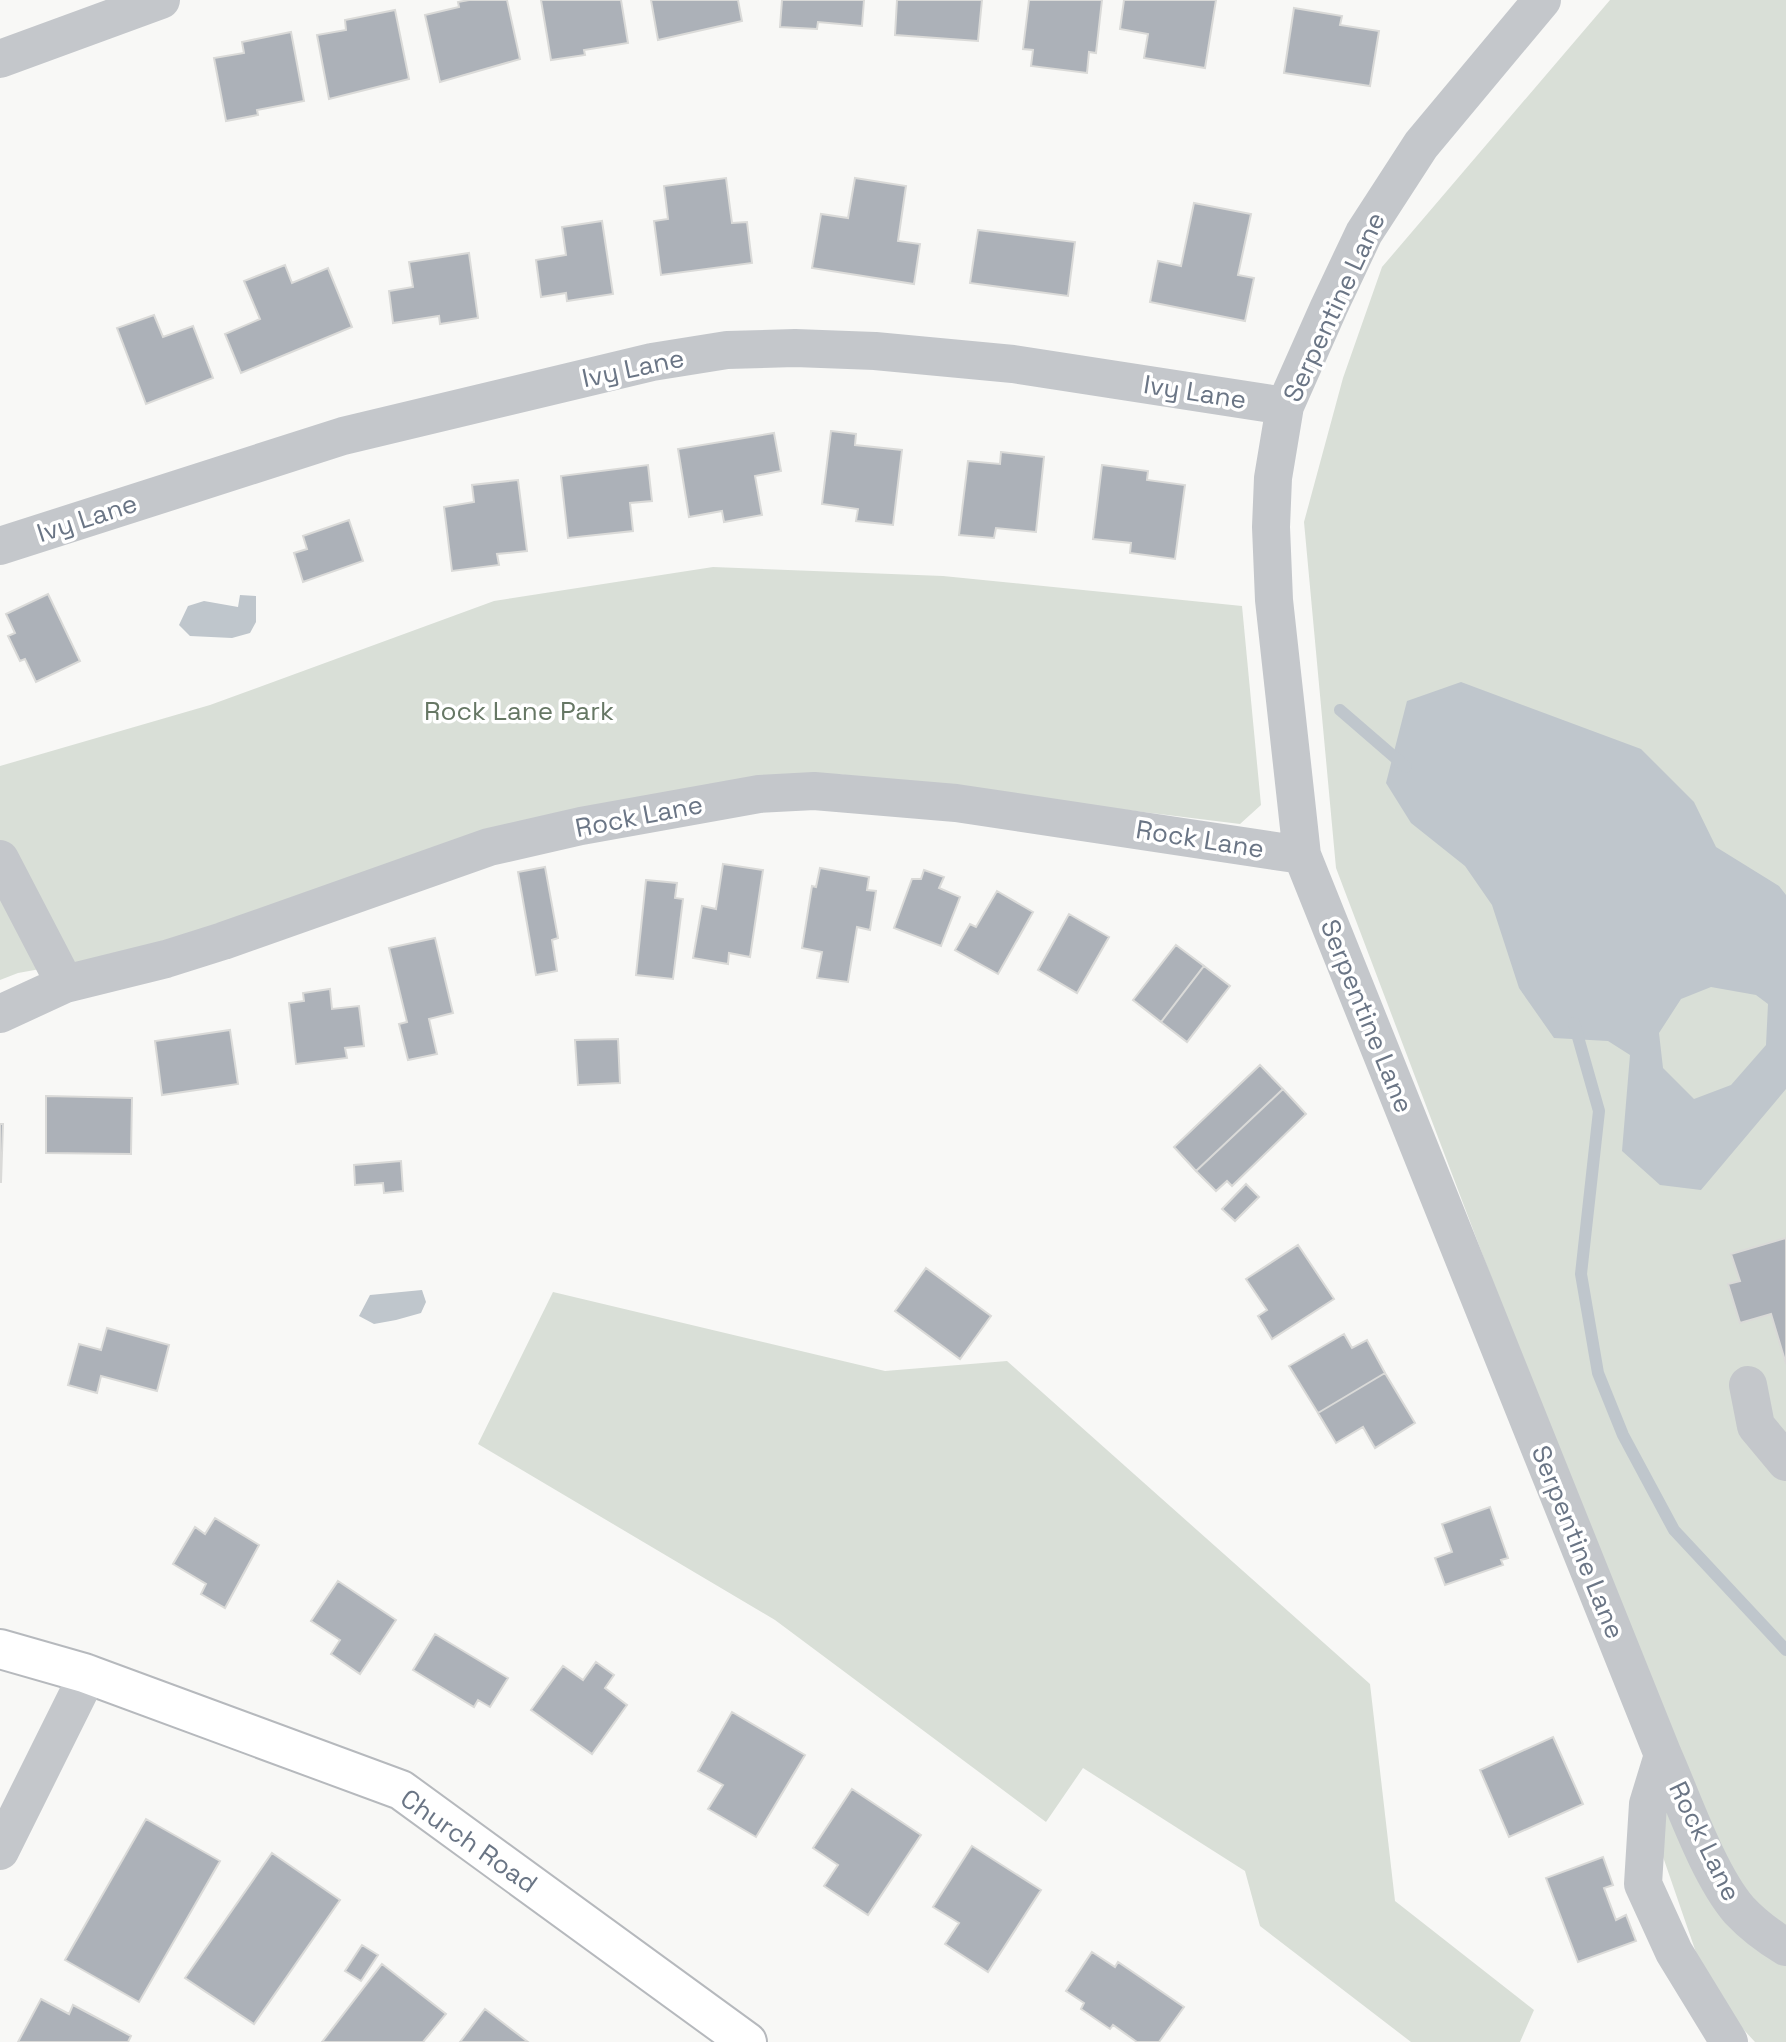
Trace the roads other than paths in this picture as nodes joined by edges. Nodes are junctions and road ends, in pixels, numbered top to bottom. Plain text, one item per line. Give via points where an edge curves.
1 (161, 0) edge
2 (1542, 0) edge
3 (0, 59) edge
4 (1285, 406) junction
5 (0, 545) edge
6 (1302, 855) junction
7 (0, 859) edge
8 (65, 984) junction
9 (0, 1014) edge
10 (1748, 1385) dead end
11 (1786, 1462) edge
12 (0, 1649) edge
13 (88, 1674) junction
14 (1663, 1755) junction
15 (0, 1851) edge
16 (1786, 1947) edge
17 (747, 2042) edge
18 (1729, 2042) edge

1 - 3 street
2 - 4 street, Serpentine Lane via 1421,145 1364,233
4 - 5 street, Ivy Lane via 986,362 875,351 727,350 652,362 343,436
4 - 6 street, Serpentine Lane via 1270,527
6 - 8 street, Rock Lane via 956,803 814,791 760,794 489,847 166,959
6 - 14 street, Serpentine Lane
7 - 8 street
8 - 9 street, Rock Lane
10 - 11 street via 1756,1426
12 - 13 main road, Church Road
13 - 15 street
13 - 17 main road, Church Road via 401,1790
14 - 16 street, Rock Lane via 1718,1878 1765,1934
14 - 18 street via 1648,1804 1643,1884 1674,1952

